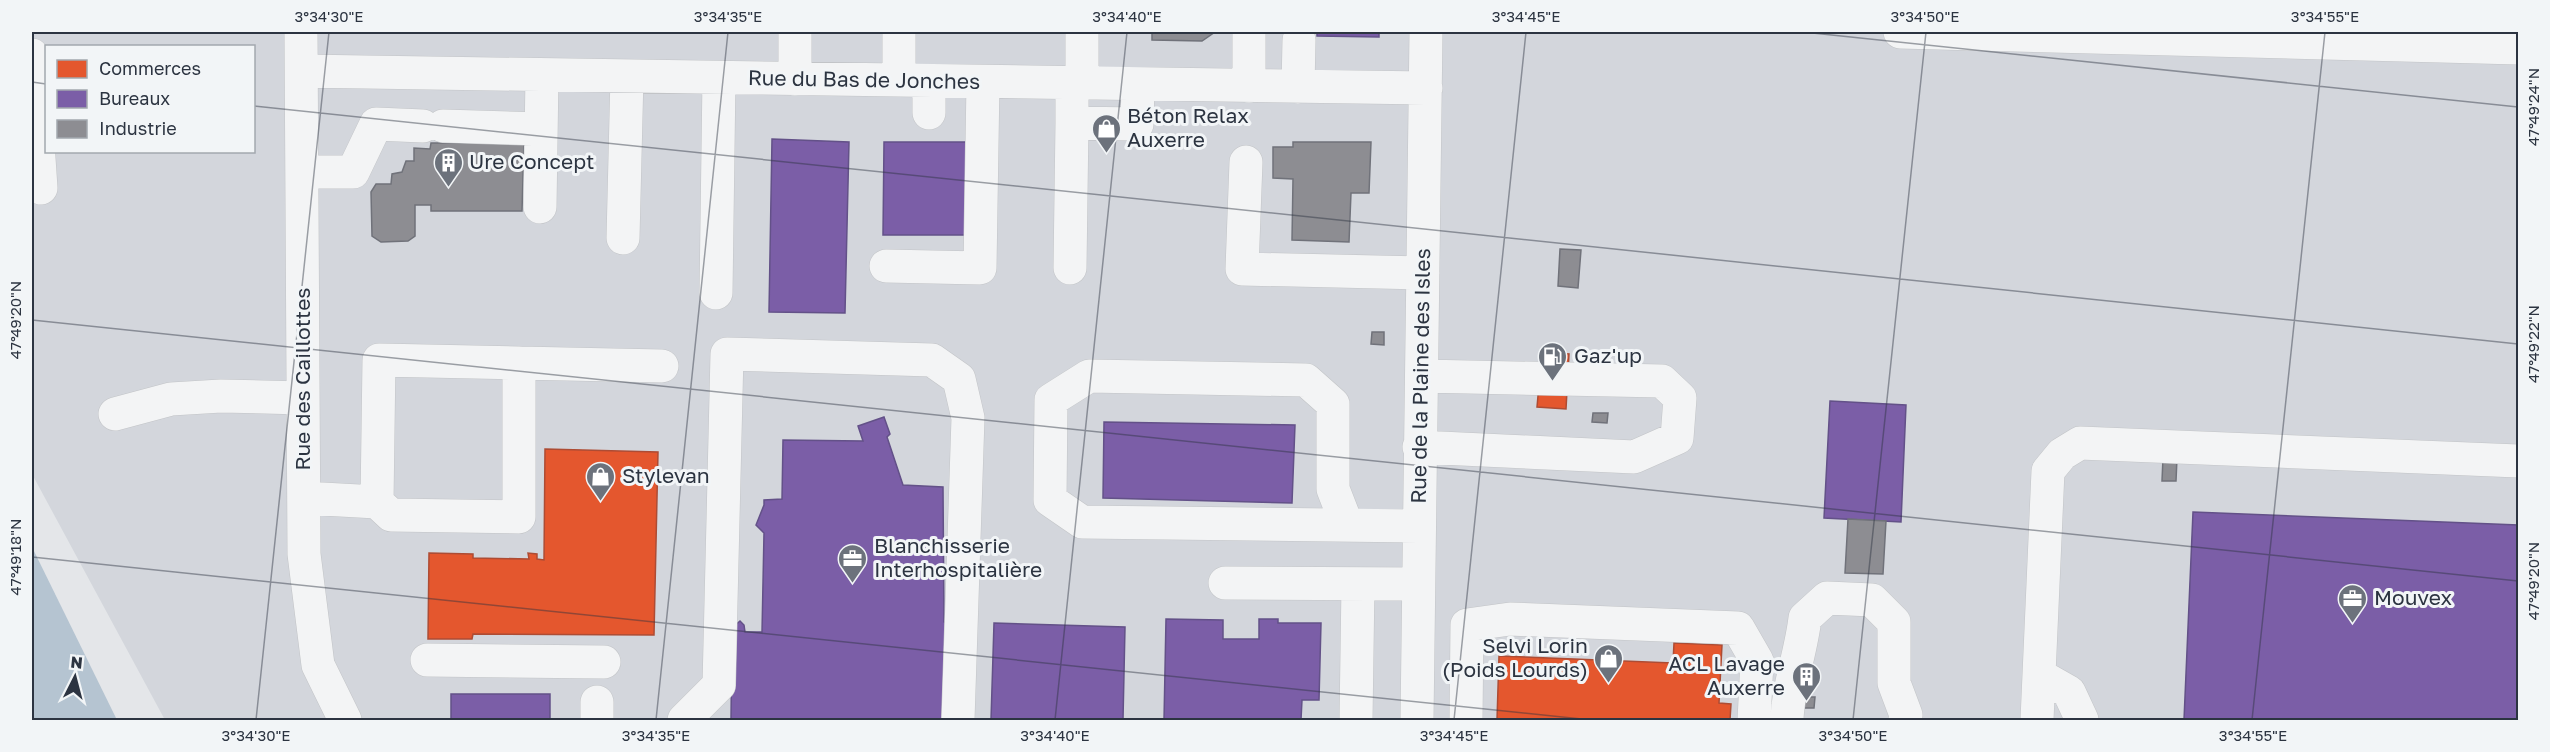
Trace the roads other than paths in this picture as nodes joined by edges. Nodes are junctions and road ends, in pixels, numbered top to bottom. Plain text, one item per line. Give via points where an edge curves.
1 (301, 32) edge
2 (795, 32) edge
3 (899, 32) edge
4 (1082, 32) edge
5 (1249, 32) edge
6 (1426, 32) edge
7 (1900, 32) edge
8 (1299, 40) dead end
9 (2518, 48) edge
10 (32, 55) edge
11 (302, 71) junction
12 (542, 75) junction
13 (627, 76) junction
14 (719, 78) junction
15 (795, 79) junction
16 (983, 82) junction
17 (1077, 83) junction
18 (1138, 84) junction
19 (1249, 86) junction
20 (1298, 87) junction
21 (1426, 88) junction
22 (919, 91) junction
23 (1072, 123) junction
24 (541, 129) junction
25 (1246, 162) dead end
26 (302, 172) junction
27 (41, 188) dead end
28 (540, 207) dead end
29 (623, 238) dead end
30 (886, 266) dead end
31 (1070, 268) dead end
32 (1423, 273) junction
33 (716, 293) dead end
34 (519, 363) junction
35 (662, 366) dead end
36 (1422, 376) junction
37 (303, 398) junction
38 (116, 414) dead end
39 (1419, 447) junction
40 (2518, 461) edge
41 (304, 498) junction
42 (377, 502) junction
43 (1347, 525) junction
44 (1419, 526) junction
45 (1225, 583) dead end
46 (1358, 584) junction
47 (1418, 584) junction
48 (1418, 624) junction
49 (1467, 625) junction
50 (1801, 645) junction
51 (427, 660) dead end
52 (604, 662) dead end
53 (2039, 675) junction
54 (1894, 683) junction
55 (345, 720) edge
56 (684, 720) edge
57 (958, 720) edge
58 (1356, 720) edge
59 (1417, 720) edge
60 (1466, 720) edge
61 (1754, 720) edge
62 (1787, 720) edge
63 (1806, 720) edge
64 (1885, 720) edge
65 (1905, 720) edge
66 (2037, 720) edge
67 (2082, 720) edge

1 - 11 street, Rue des Caillottes
2 - 15 street
3 - 22 street
4 - 17 street
5 - 19 street
6 - 21 street, Rue de la Plaine des Isles
7 - 9 street
8 - 20 street
10 - 27 street
11 - 12 street, Rue du Bas de Jonches
11 - 26 street, Rue des Caillottes
12 - 13 street, Rue du Bas de Jonches
12 - 24 street
13 - 14 street, Rue du Bas de Jonches
13 - 29 street
14 - 15 street, Rue du Bas de Jonches
14 - 33 street
15 - 22 street, Rue du Bas de Jonches
16 - 17 street, Rue du Bas de Jonches
16 - 22 street, Rue du Bas de Jonches
16 - 30 street via 980,268
17 - 18 street, Rue du Bas de Jonches
17 - 23 street
18 - 19 street, Rue du Bas de Jonches
18 - 23 street via 1137,124
19 - 20 street, Rue du Bas de Jonches
20 - 21 street, Rue du Bas de Jonches
21 - 32 street, Rue de la Plaine des Isles
23 - 31 street
24 - 26 street via 376,124 353,172
24 - 28 street
25 - 32 street via 1242,269
26 - 37 street, Rue des Caillottes
32 - 36 street, Rue de la Plaine des Isles
34 - 35 street
34 - 42 street via 379,360
34 - 42 street via 519,517 391,515
36 - 39 street, Rue de la Plaine des Isles
36 - 39 street via 1662,381 1680,398 1677,438 1634,457
37 - 38 street via 171,399
37 - 41 street, Rue des Caillottes
39 - 44 street, Rue de la Plaine des Isles
40 - 53 street via 2080,443 2062,454 2048,471
41 - 42 street
41 - 55 street, Rue des Caillottes via 304,554 318,665
43 - 43 street via 1333,489 1333,404 1306,380 1089,376 1052,399 1050,501 1082,522
43 - 44 street
44 - 47 street, Rue de la Plaine des Isles
45 - 46 street
46 - 47 street
46 - 58 street
47 - 48 street, Rue de la Plaine des Isles
48 - 49 street
48 - 59 street, Rue de la Plaine des Isles
49 - 60 street
49 - 61 street via 1510,619 1738,628 1757,661
50 - 54 street via 1804,618 1827,598 1872,600 1894,622
50 - 62 street via 1788,694
50 - 63 street via 1807,686
51 - 52 street
53 - 66 street
53 - 67 street via 2069,692
54 - 64 street
54 - 65 street
56 - 57 street via 719,685 726,354 932,360 959,379 968,418

